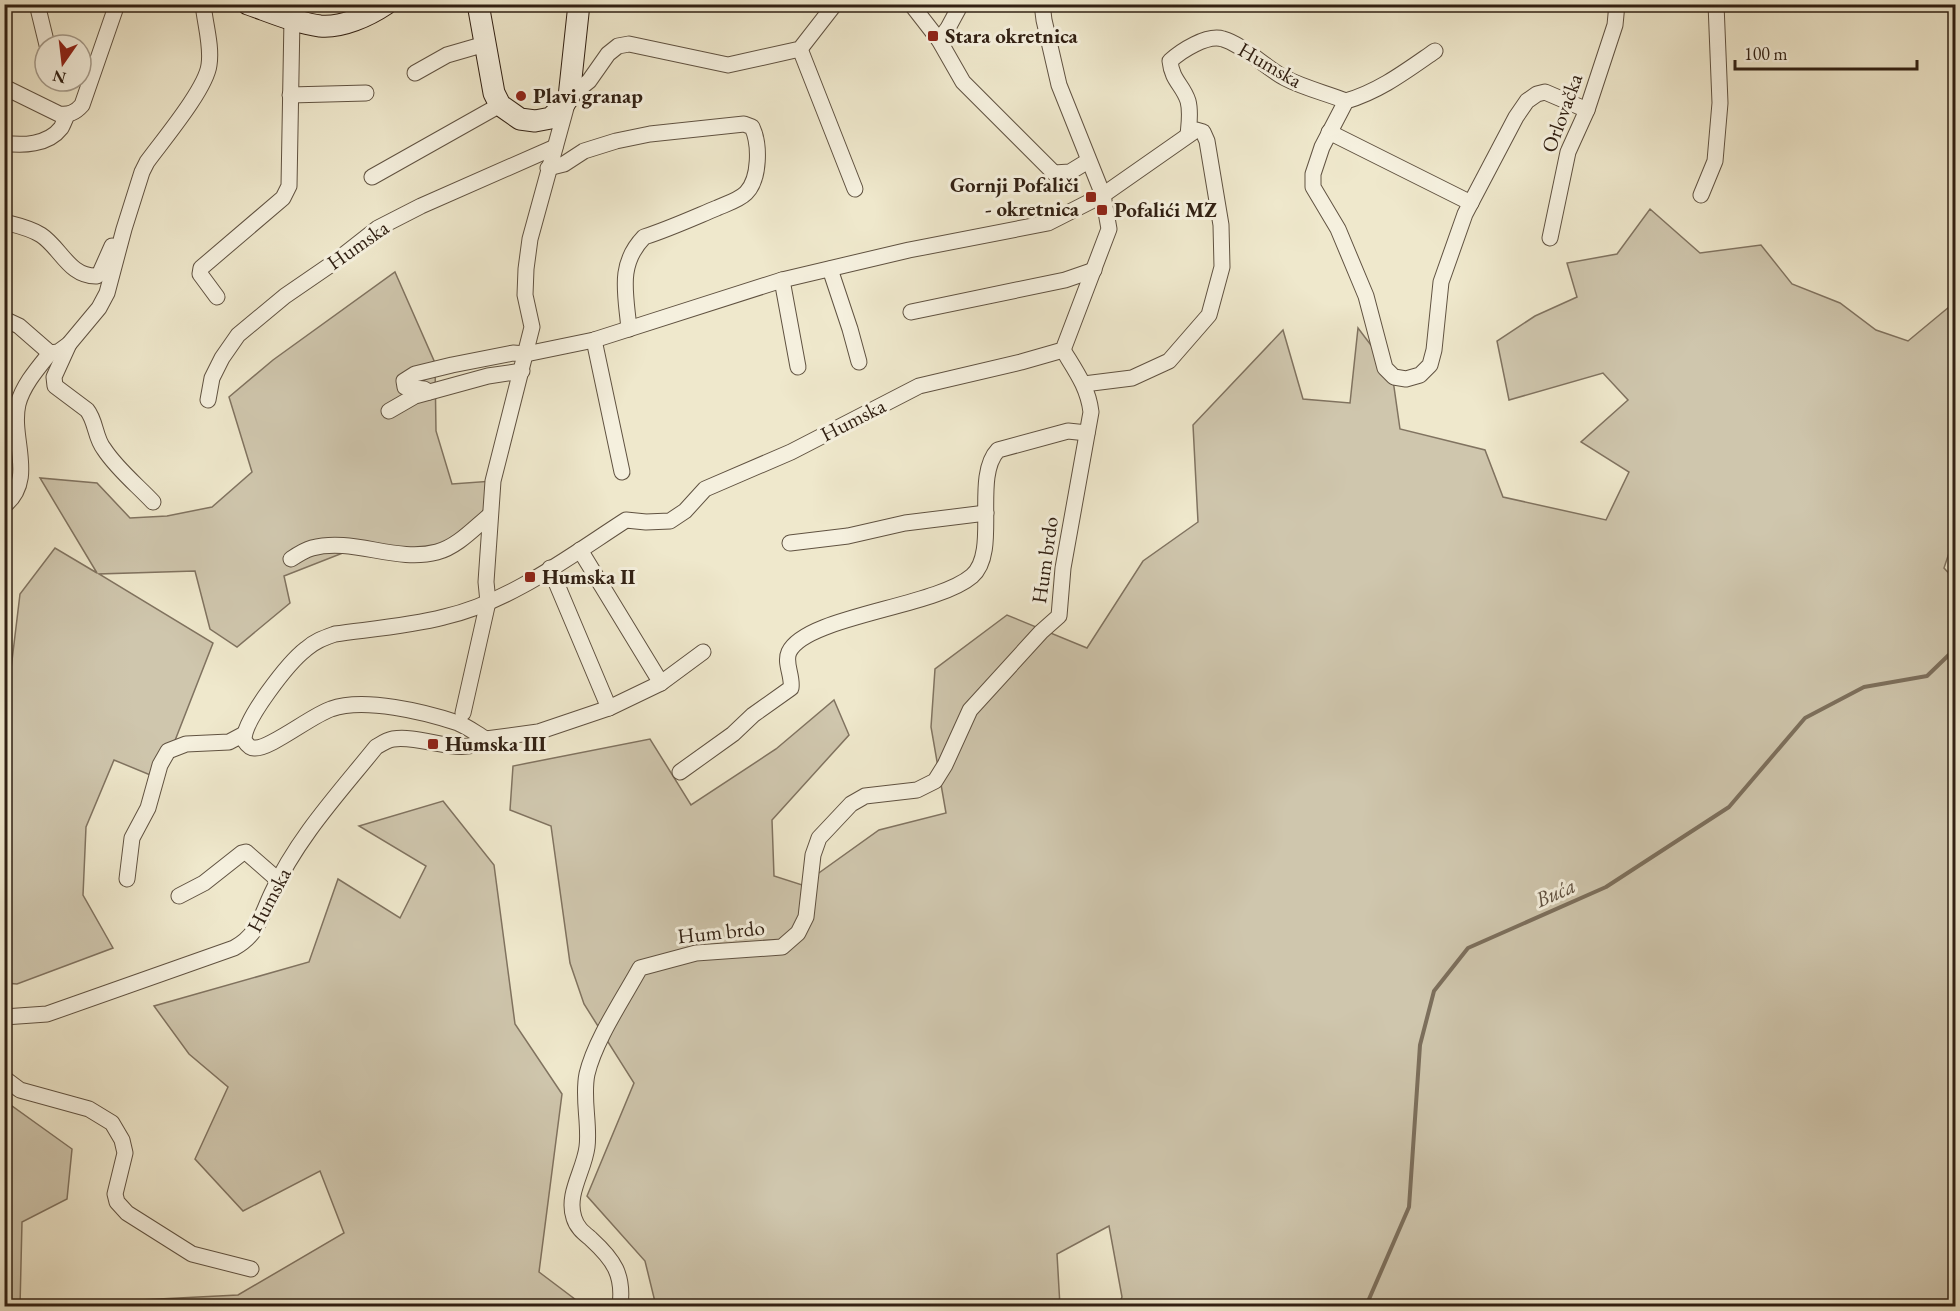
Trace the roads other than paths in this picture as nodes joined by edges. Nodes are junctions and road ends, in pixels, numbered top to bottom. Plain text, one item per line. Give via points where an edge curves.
1 (37, 4) edge
2 (117, 4) edge
3 (203, 4) edge
4 (248, 4) edge
5 (386, 4) edge
6 (478, 4) edge
7 (579, 4) edge
8 (835, 4) edge
9 (911, 4) edge
10 (961, 4) edge
11 (1042, 4) edge
12 (1617, 4) edge
13 (1716, 4) edge
14 (292, 18) junction
15 (44, 33) edge
16 (939, 40) junction
17 (485, 44) junction
18 (800, 49) junction
19 (1435, 51) dead end
20 (415, 74) dead end
21 (4, 87) edge
22 (366, 93) dead end
23 (290, 95) junction
24 (569, 97) junction
25 (1346, 101) junction
26 (500, 105) junction
27 (1587, 110) junction
28 (67, 115) junction
29 (1329, 132) junction
30 (1188, 135) junction
31 (4, 143) edge
32 (555, 147) junction
33 (1088, 161) junction
34 (548, 168) junction
35 (372, 177) dead end
36 (855, 189) dead end
37 (1103, 195) junction
38 (1701, 195) dead end
39 (1471, 203) junction
40 (4, 222) edge
41 (124, 229) junction
42 (1550, 237) dead end
43 (830, 269) junction
44 (1094, 270) junction
45 (782, 280) junction
46 (217, 297) dead end
47 (912, 312) dead end
48 (4, 319) edge
49 (629, 329) junction
50 (594, 340) junction
51 (69, 344) junction
52 (1063, 350) junction
53 (50, 353) junction
54 (526, 354) junction
55 (858, 362) dead end
56 (798, 367) dead end
57 (522, 371) junction
58 (1084, 384) junction
59 (429, 392) junction
60 (208, 400) dead end
61 (389, 411) dead end
62 (4, 427) edge
63 (1086, 434) junction
64 (18, 442) junction
65 (622, 472) dead end
66 (153, 502) dead end
67 (5, 506) edge
68 (986, 513) junction
69 (490, 515) junction
70 (790, 543) dead end
71 (580, 550) junction
72 (291, 559) dead end
73 (550, 568) junction
74 (488, 602) junction
75 (703, 652) dead end
76 (661, 683) junction
77 (609, 708) junction
78 (464, 713) dead end
79 (244, 734) junction
80 (486, 740) junction
81 (680, 772) dead end
82 (127, 879) dead end
83 (278, 880) junction
84 (179, 896) dead end
85 (4, 1017) edge
86 (4, 1078) edge
87 (251, 1269) dead end
88 (620, 1306) edge

1 - 15 street
2 - 28 street via 82,105
3 - 41 street via 210,57 207,75 147,162
4 - 14 street
5 - 14 street via 368,15 321,26
6 - 17 street
7 - 24 street
8 - 18 street
9 - 16 street
10 - 16 street
11 - 33 street via 1059,85
12 - 27 street, Orlovačka via 1615,25
13 - 38 street via 1720,103 1715,161
14 - 23 street
16 - 33 street via 963,82 1054,173 1070,172
17 - 20 street via 447,55
17 - 26 street
18 - 24 street via 728,65 629,44 618,46 589,81
18 - 36 street
19 - 25 street via 1390,82
21 - 28 street via 52,112
22 - 23 street
23 - 46 street via 289,186 283,198 201,268 200,274
24 - 26 street via 551,118 535,121 520,119
24 - 32 street
25 - 29 street
25 - 30 street, Humska via 1287,79 1221,38 1198,42 1170,61 1172,74 1188,100
26 - 35 street
27 - 39 street via 1545,92 1527,101
27 - 42 street, Orlovačka via 1568,152
28 - 31 street via 61,129 37,142 19,146
29 - 39 street
29 - 39 street via 1313,174 1313,187 1338,229 1366,296 1385,368 1394,377 1420,375 1430,364 1441,282
30 - 37 street
30 - 58 street via 1196,130 1203,132 1207,141 1221,225 1222,267 1209,315 1170,361 1131,378
32 - 34 street
32 - 60 street, Humska via 378,228 238,335 212,378
33 - 37 street
34 - 49 street via 564,164 584,151 650,134 744,124 752,127 758,158 747,193 644,237 634,247 625,279
34 - 54 street via 526,269 525,295 532,327
37 - 43 street via 1048,223
37 - 44 street via 1109,229
40 - 41 street via 40,235 74,269 91,276 99,274
41 - 51 street via 103,302
43 - 45 street
43 - 55 street
44 - 47 street via 1065,280
44 - 52 street
45 - 49 street
45 - 56 street
48 - 53 street via 19,326
49 - 50 street
50 - 54 street
50 - 65 street
51 - 53 street
51 - 66 street via 54,377 55,386 87,410 105,452
52 - 58 street, Hum brdo
52 - 71 street, Humska via 919,386 791,452 705,489 670,521 626,520
53 - 64 street via 18,403
54 - 57 street
54 - 59 street via 452,365 415,374 404,381 405,387
57 - 59 street
57 - 69 street via 497,460
58 - 63 street, Hum brdo via 1091,411
59 - 61 street
62 - 64 street
63 - 68 street via 1068,431 998,450 989,465
63 - 88 street, Hum brdo via 1063,568 1059,616 970,710 935,781 917,790 865,796 851,804 819,838 813,855 806,917 798,933 782,947 696,953 640,968 619,1006 587,1075 587,1148 573,1194 574,1218 580,1229 605,1251 619,1273
64 - 67 street via 22,471 17,489
68 - 70 street
68 - 81 street via 983,552 972,576 947,591 818,629 789,652 791,688
69 - 72 street via 438,552 416,555 336,546 311,548
69 - 74 street
71 - 73 street, Humska
71 - 76 street
73 - 74 street, Humska via 518,589
73 - 77 street
74 - 78 street
74 - 79 street, Humska via 445,617 335,634 319,640 282,673
75 - 76 street, Humska
76 - 77 street, Humska
77 - 80 street, Humska via 538,732
79 - 80 street via 244,740 253,748 266,746 311,718 356,703 394,707 460,724
79 - 82 street via 229,742 186,744 168,752 160,765 148,808 132,838
80 - 83 street, Humska via 470,747 414,738 392,739 376,747 302,839
83 - 84 street via 246,852
83 - 85 street, Humska via 255,931 234,948 46,1014
86 - 87 street via 20,1090 89,1108 112,1124 125,1153 115,1194 127,1213 192,1254

